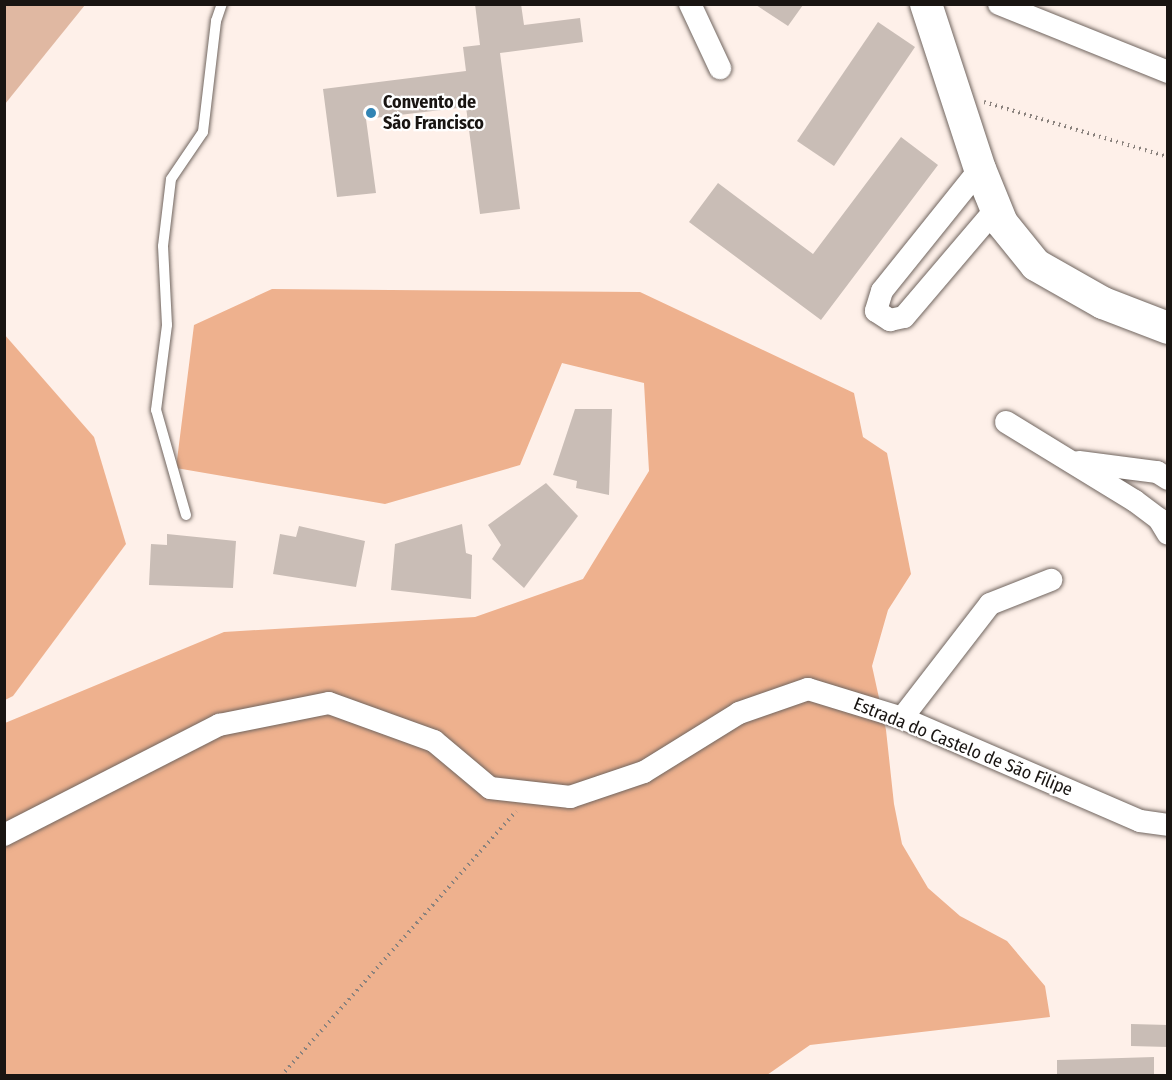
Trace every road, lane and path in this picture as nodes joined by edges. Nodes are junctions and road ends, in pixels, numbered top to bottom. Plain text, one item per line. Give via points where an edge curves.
1 (222, 4) edge
2 (690, 4) edge
3 (926, 4) edge
4 (999, 4) edge
5 (720, 68) dead end
6 (1167, 72) edge
7 (956, 94) junction
8 (1167, 157) edge
9 (980, 169) junction
10 (996, 209) junction
11 (1167, 328) edge
12 (1006, 422) dead end
13 (1068, 461) junction
14 (1167, 479) edge
15 (186, 515) dead end
16 (1167, 534) edge
17 (1051, 579) dead end
18 (902, 718) junction
19 (532, 793) junction
20 (1167, 825) edge
21 (4, 835) edge
22 (281, 1076) edge

1 - 15 lane via 216,21 203,132 171,179 163,246 167,326 156,410
2 - 5 street
3 - 7 street
4 - 6 street
7 - 8 path
7 - 9 street
9 - 10 street
9 - 10 street via 882,291 876,311 890,320 904,317
10 - 11 street via 1002,223 1036,265 1103,303
12 - 13 street
13 - 14 street via 1157,472
13 - 16 street via 1135,501 1159,519
17 - 18 street via 990,604
18 - 19 street, Estrada do Castelo de São Filipe via 808,689 739,713 644,772 570,797
18 - 20 street, Estrada do Castelo de São Filipe via 1140,821
19 - 21 street, Estrada do Castelo de São Filipe via 490,788 434,741 329,703 219,725
19 - 22 path

